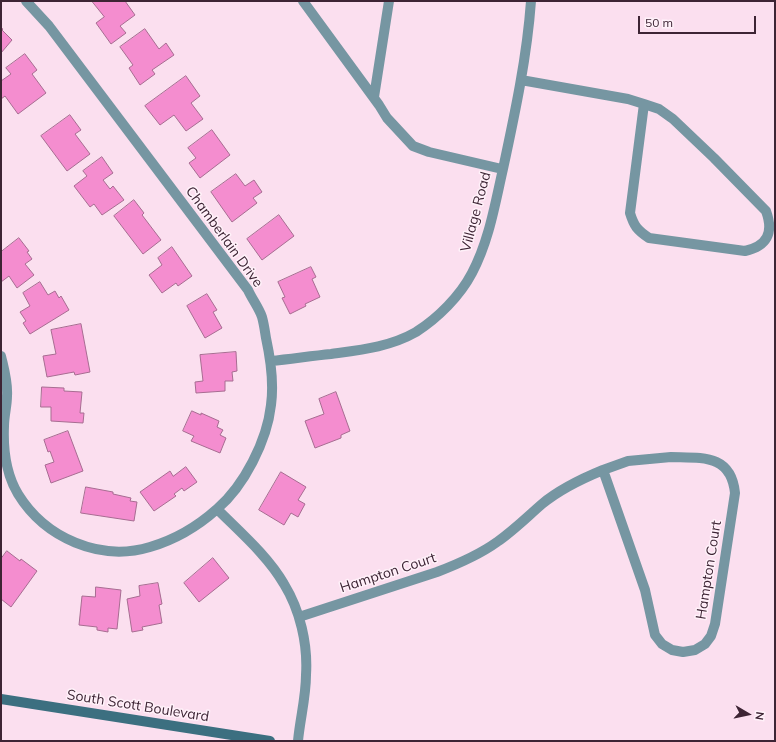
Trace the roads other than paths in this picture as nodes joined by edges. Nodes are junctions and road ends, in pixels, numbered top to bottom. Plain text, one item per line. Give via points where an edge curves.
1 (26, 1) edge
2 (303, 1) edge
3 (389, 1) edge
4 (531, 1) edge
5 (520, 80) junction
6 (374, 97) junction
7 (644, 104) junction
8 (502, 169) junction
9 (1, 356) edge
10 (271, 362) junction
11 (603, 470) junction
12 (217, 509) junction
13 (299, 617) junction
14 (1, 699) edge
15 (270, 741) edge
16 (298, 741) edge

1 - 10 street, Chamberlain Drive via 49,26 248,290 262,318
2 - 6 street
3 - 6 street
4 - 5 street, Village Road
5 - 7 street
5 - 8 street, Village Road
6 - 8 street via 387,118 413,146 428,152
7 - 7 street via 630,213 633,224 649,238 745,251 762,244 770,230 766,211 673,119 659,109
8 - 10 street, Village Road via 495,205 480,256 461,290 446,307 416,332 387,344
9 - 12 street, Chamberlain Drive via 6,374 4,452 8,473 30,512 47,527 84,547 128,551 170,540
10 - 12 street, Chamberlain Drive via 271,406 260,446 242,479
11 - 11 street, Hampton Court via 628,461 670,456 708,458 720,463 731,476 735,493 715,624 705,644 695,650 672,650 662,644 655,635 645,590
11 - 13 street, Hampton Court via 559,491 496,543 457,564
12 - 13 street via 277,574 285,585
13 - 16 street via 306,657 306,676
14 - 15 main road, South Scott Boulevard

